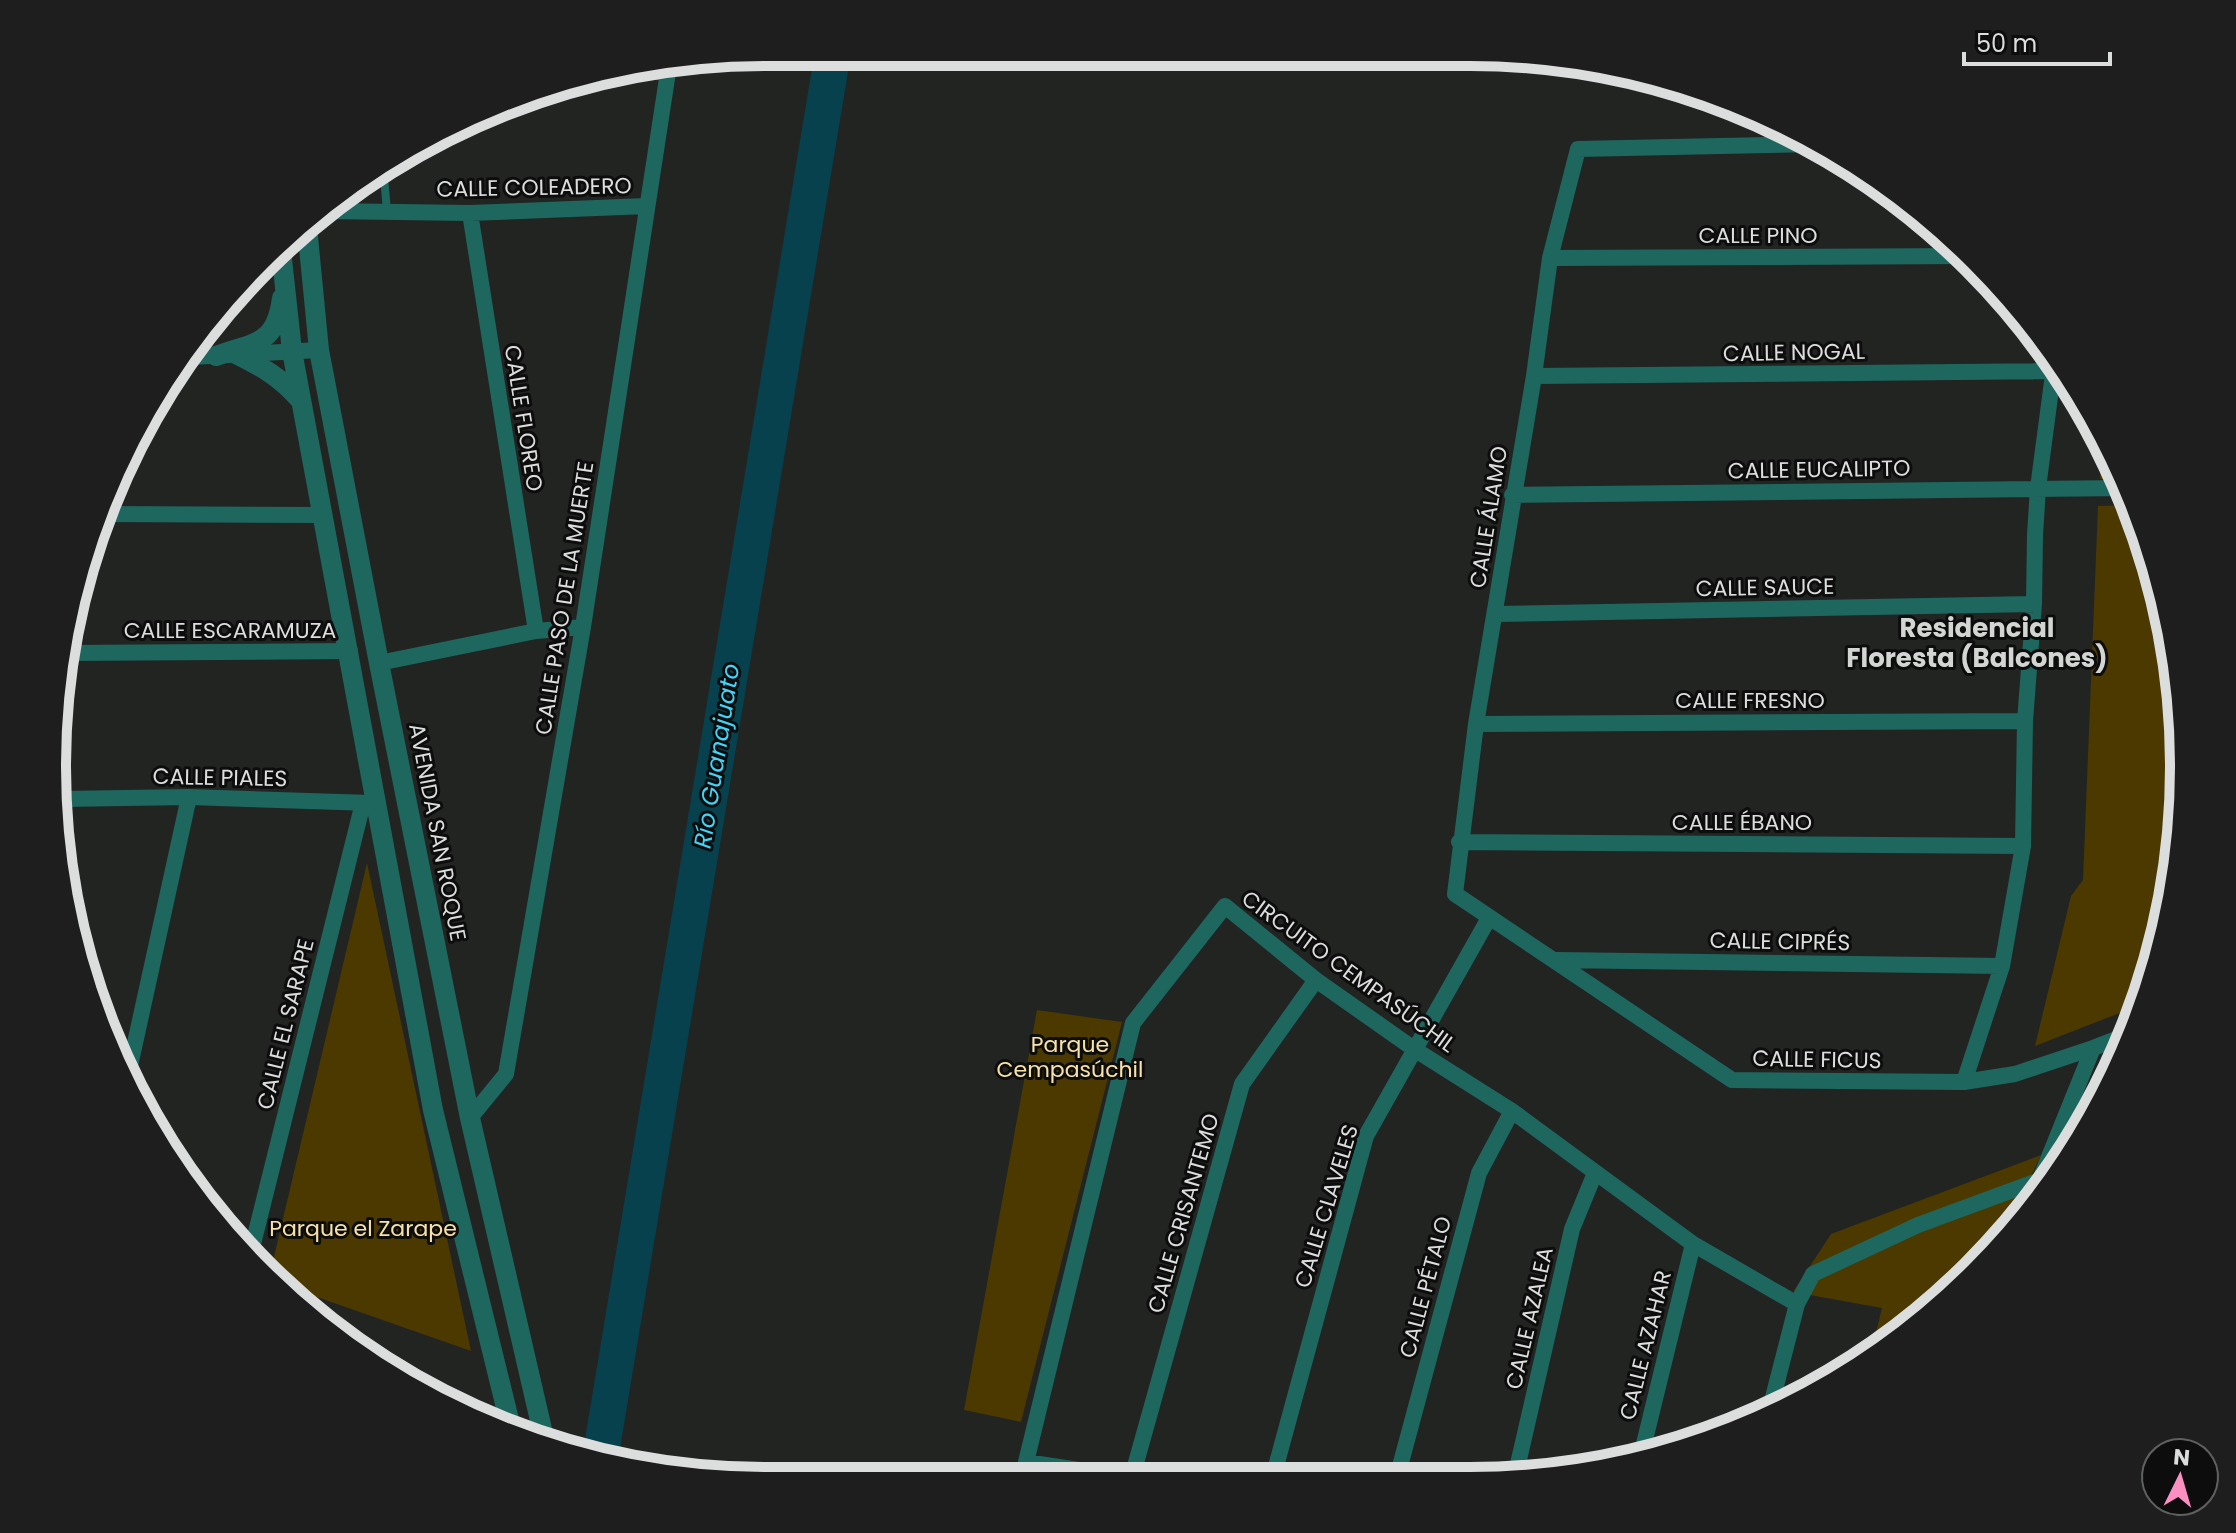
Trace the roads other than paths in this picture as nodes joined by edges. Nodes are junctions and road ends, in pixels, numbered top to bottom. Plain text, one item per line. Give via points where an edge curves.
1 (668, 73) edge
2 (1791, 145) edge
3 (384, 180) edge
4 (647, 206) junction
5 (340, 211) edge
6 (387, 211) junction
7 (470, 213) junction
8 (308, 237) edge
9 (1949, 256) edge
10 (1550, 258) junction
11 (282, 261) edge
12 (284, 282) junction
13 (319, 350) junction
14 (292, 351) junction
15 (226, 355) junction
16 (199, 357) edge
17 (2043, 365) edge
18 (1534, 376) junction
19 (2052, 378) edge
20 (301, 402) junction
21 (2038, 488) junction
22 (2112, 488) edge
23 (1512, 495) junction
24 (113, 514) edge
25 (323, 515) junction
26 (2034, 604) junction
27 (1496, 614) junction
28 (583, 627) junction
29 (536, 631) junction
30 (350, 651) junction
31 (75, 653) edge
32 (379, 663) junction
33 (2025, 721) junction
34 (1476, 724) junction
35 (189, 797) junction
36 (67, 799) edge
37 (370, 803) junction
38 (1459, 842) junction
39 (2023, 846) junction
40 (1455, 894) joint
41 (1489, 918) junction
42 (1557, 960) junction
43 (2002, 966) junction
44 (1316, 980) junction
45 (2115, 1040) edge
46 (2093, 1048) junction
47 (1414, 1049) junction
48 (131, 1061) edge
49 (1964, 1082) junction
50 (1512, 1111) junction
51 (470, 1118) junction
52 (2047, 1163) edge
53 (1595, 1173) junction
54 (2032, 1183) edge
55 (253, 1243) edge
56 (1693, 1244) junction
57 (1797, 1304) junction
58 (1773, 1398) edge
59 (509, 1418) edge
60 (542, 1430) edge
61 (1644, 1445) edge
62 (1518, 1466) edge
63 (1061, 1467) edge
64 (1135, 1467) edge
65 (1276, 1467) edge
66 (1400, 1467) edge

1 - 4 street, CALLE PASO DE LA MUERTE
2 - 10 street, CALLE ÁLAMO via 1578,149
3 - 6 lane
4 - 7 street, CALLE COLEADERO
4 - 28 street, CALLE PASO DE LA MUERTE
5 - 6 street, CALLE COLEADERO
6 - 7 street, CALLE COLEADERO
7 - 29 street, CALLE FLOREO
8 - 13 street, AVENIDA SAN ROQUE
9 - 10 street, CALLE PINO
10 - 18 street, CALLE ÁLAMO
11 - 12 street
12 - 14 street
12 - 15 street via 280,318 267,338
13 - 14 street
13 - 32 street, AVENIDA SAN ROQUE
14 - 15 street
14 - 20 street
15 - 16 street
15 - 20 street via 266,369
17 - 18 street, CALLE NOGAL
18 - 23 street, CALLE ÁLAMO
19 - 21 street
20 - 25 street
21 - 22 street, CALLE EUCALIPTO
21 - 23 street, CALLE EUCALIPTO
21 - 26 street
23 - 27 street, CALLE ÁLAMO
24 - 25 street
25 - 30 street
26 - 27 street, CALLE SAUCE
26 - 33 street
27 - 34 street, CALLE ÁLAMO
28 - 29 street
28 - 51 street, CALLE PASO DE LA MUERTE via 506,1074
29 - 32 street
30 - 31 street, CALLE ESCARAMUZA
30 - 37 street
32 - 51 street, AVENIDA SAN ROQUE
33 - 34 street, CALLE FRESNO
33 - 39 street
34 - 38 street, CALLE ÁLAMO
35 - 36 street, CALLE PIALES
35 - 37 street, CALLE PIALES
35 - 48 street
37 - 55 street, CALLE EL SARAPE
37 - 59 street via 433,1110
38 - 39 street, CALLE ÉBANO
38 - 40 street, CALLE ÁLAMO
39 - 43 street
40 - 41 street, CALLE FICUS
41 - 42 street, CALLE FICUS
41 - 47 street, CALLE CLAVELES
42 - 43 street, CALLE CIPRÉS
42 - 49 street, CALLE FICUS via 1732,1080
43 - 49 street
44 - 47 street, CIRCUITO CEMPASÚCHIL
44 - 63 street, CIRCUITO CEMPASÚCHIL via 1225,906 1133,1023 1026,1462
44 - 64 street, CALLE CRISANTEMO via 1242,1084
45 - 46 street, CALLE FICUS
46 - 49 street, CALLE FICUS via 2015,1074
46 - 52 street
47 - 50 street, CIRCUITO CEMPASÚCHIL
47 - 65 street, CALLE CLAVELES via 1366,1136
50 - 53 street, CIRCUITO CEMPASÚCHIL
50 - 66 street, CALLE PÉTALO via 1479,1173
51 - 60 street, AVENIDA SAN ROQUE
53 - 56 street, CIRCUITO CEMPASÚCHIL
53 - 62 street, CALLE AZALEA via 1572,1229
54 - 57 street via 1918,1225 1813,1274
56 - 57 street, CIRCUITO CEMPASÚCHIL
56 - 61 street, CALLE AZAHAR
57 - 58 street

